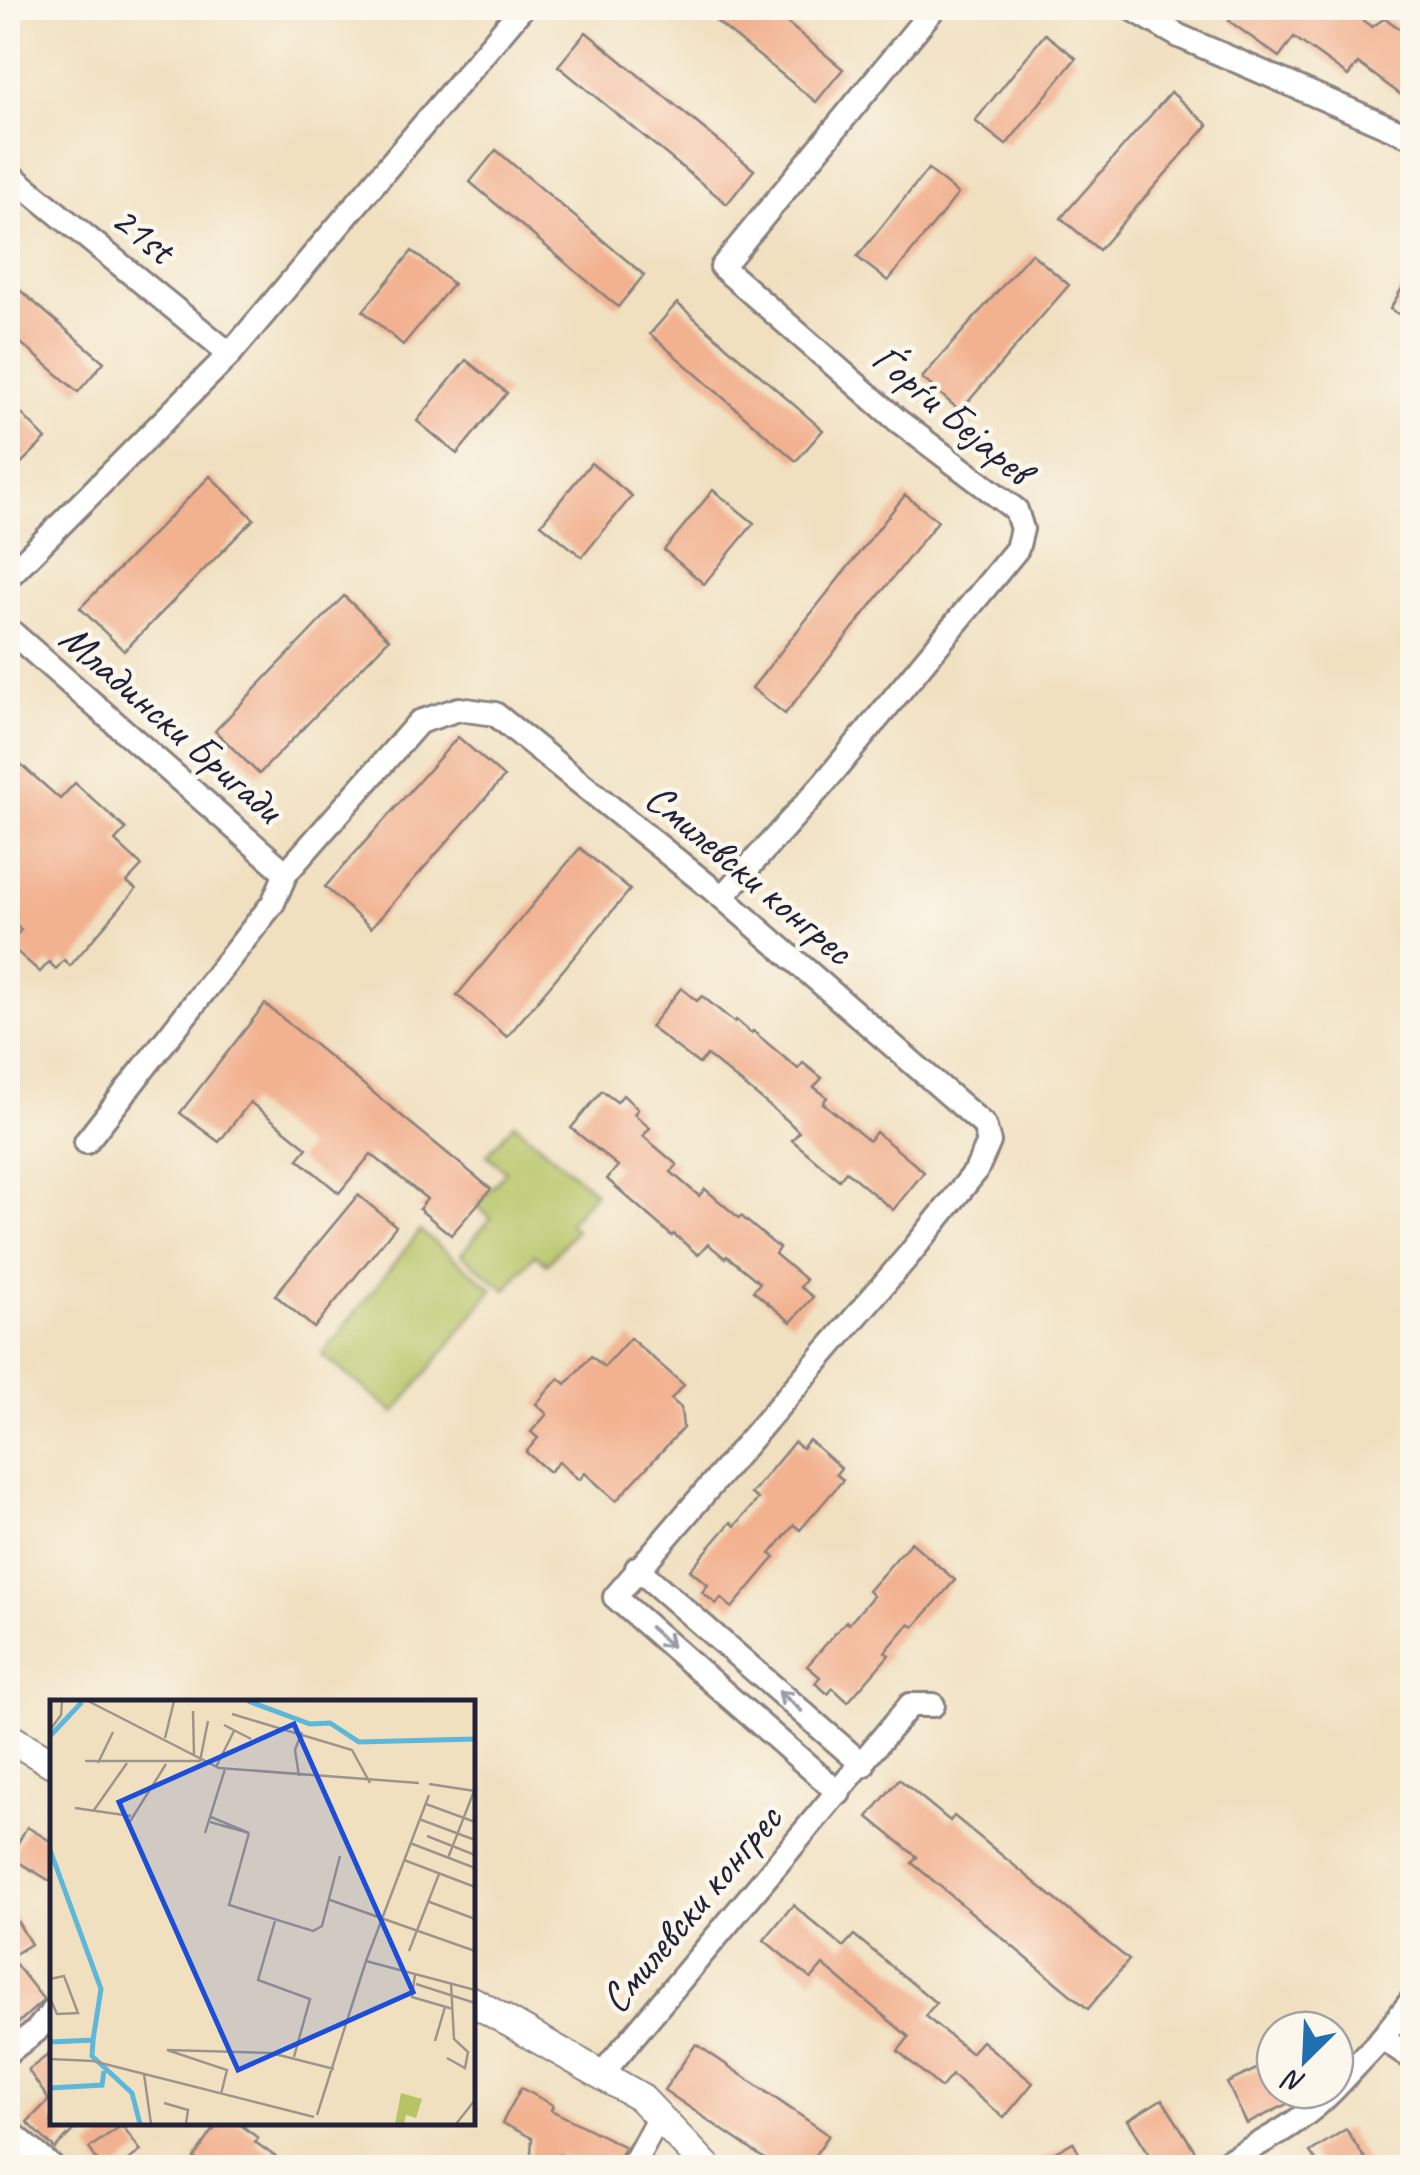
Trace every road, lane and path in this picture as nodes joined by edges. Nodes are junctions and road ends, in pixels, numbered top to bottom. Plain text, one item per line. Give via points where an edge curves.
1 (522, 8) edge
2 (934, 8) edge
3 (1131, 8) edge
4 (1412, 137) edge
5 (8, 173) edge
6 (230, 354) junction
7 (8, 577) edge
8 (8, 629) edge
9 (286, 872) junction
10 (722, 897) junction
11 (86, 1142) dead end
12 (638, 1568) junction
13 (933, 1705) dead end
14 (8, 1737) edge
15 (50, 1761) edge
16 (863, 1765) junction
17 (838, 1793) junction
18 (1412, 2000) edge
19 (475, 2003) edge
20 (50, 2014) edge
21 (1382, 2038) junction
22 (8, 2052) edge
23 (1412, 2058) edge
24 (1355, 2067) edge
25 (601, 2074) junction
26 (1314, 2110) edge
27 (659, 2117) junction
28 (8, 2130) edge
29 (53, 2168) edge
30 (627, 2168) edge
31 (708, 2168) edge
32 (1216, 2168) edge

1 - 6 street
2 - 10 street, Ѓорѓи Бејарев via 722,267 897,420 1016,510 1022,530 1017,548 826,782
3 - 4 street via 1179,36
5 - 6 street, 21st
6 - 7 street
8 - 9 street, Младински Бригади
9 - 10 street, Смилевски конгрес via 419,722 459,709 495,714
9 - 11 street, Смилевски конгрес via 273,903
10 - 12 street, Смилевски конгрес via 984,1124 990,1142 976,1171 908,1256
16 -> 12 street
12 -> 17 street, Смилевски конгрес via 615,1597
13 - 16 street, Смилевски конгрес via 910,1705
14 - 15 main road
16 - 17 street, Смилевски конгрес
17 - 25 street, Смилевски конгрес
18 - 21 street
19 - 25 main road
20 - 22 street
21 - 23 street
21 - 24 street
25 - 27 main road
26 - 32 street
27 - 30 street
27 - 31 main road
28 - 29 street

